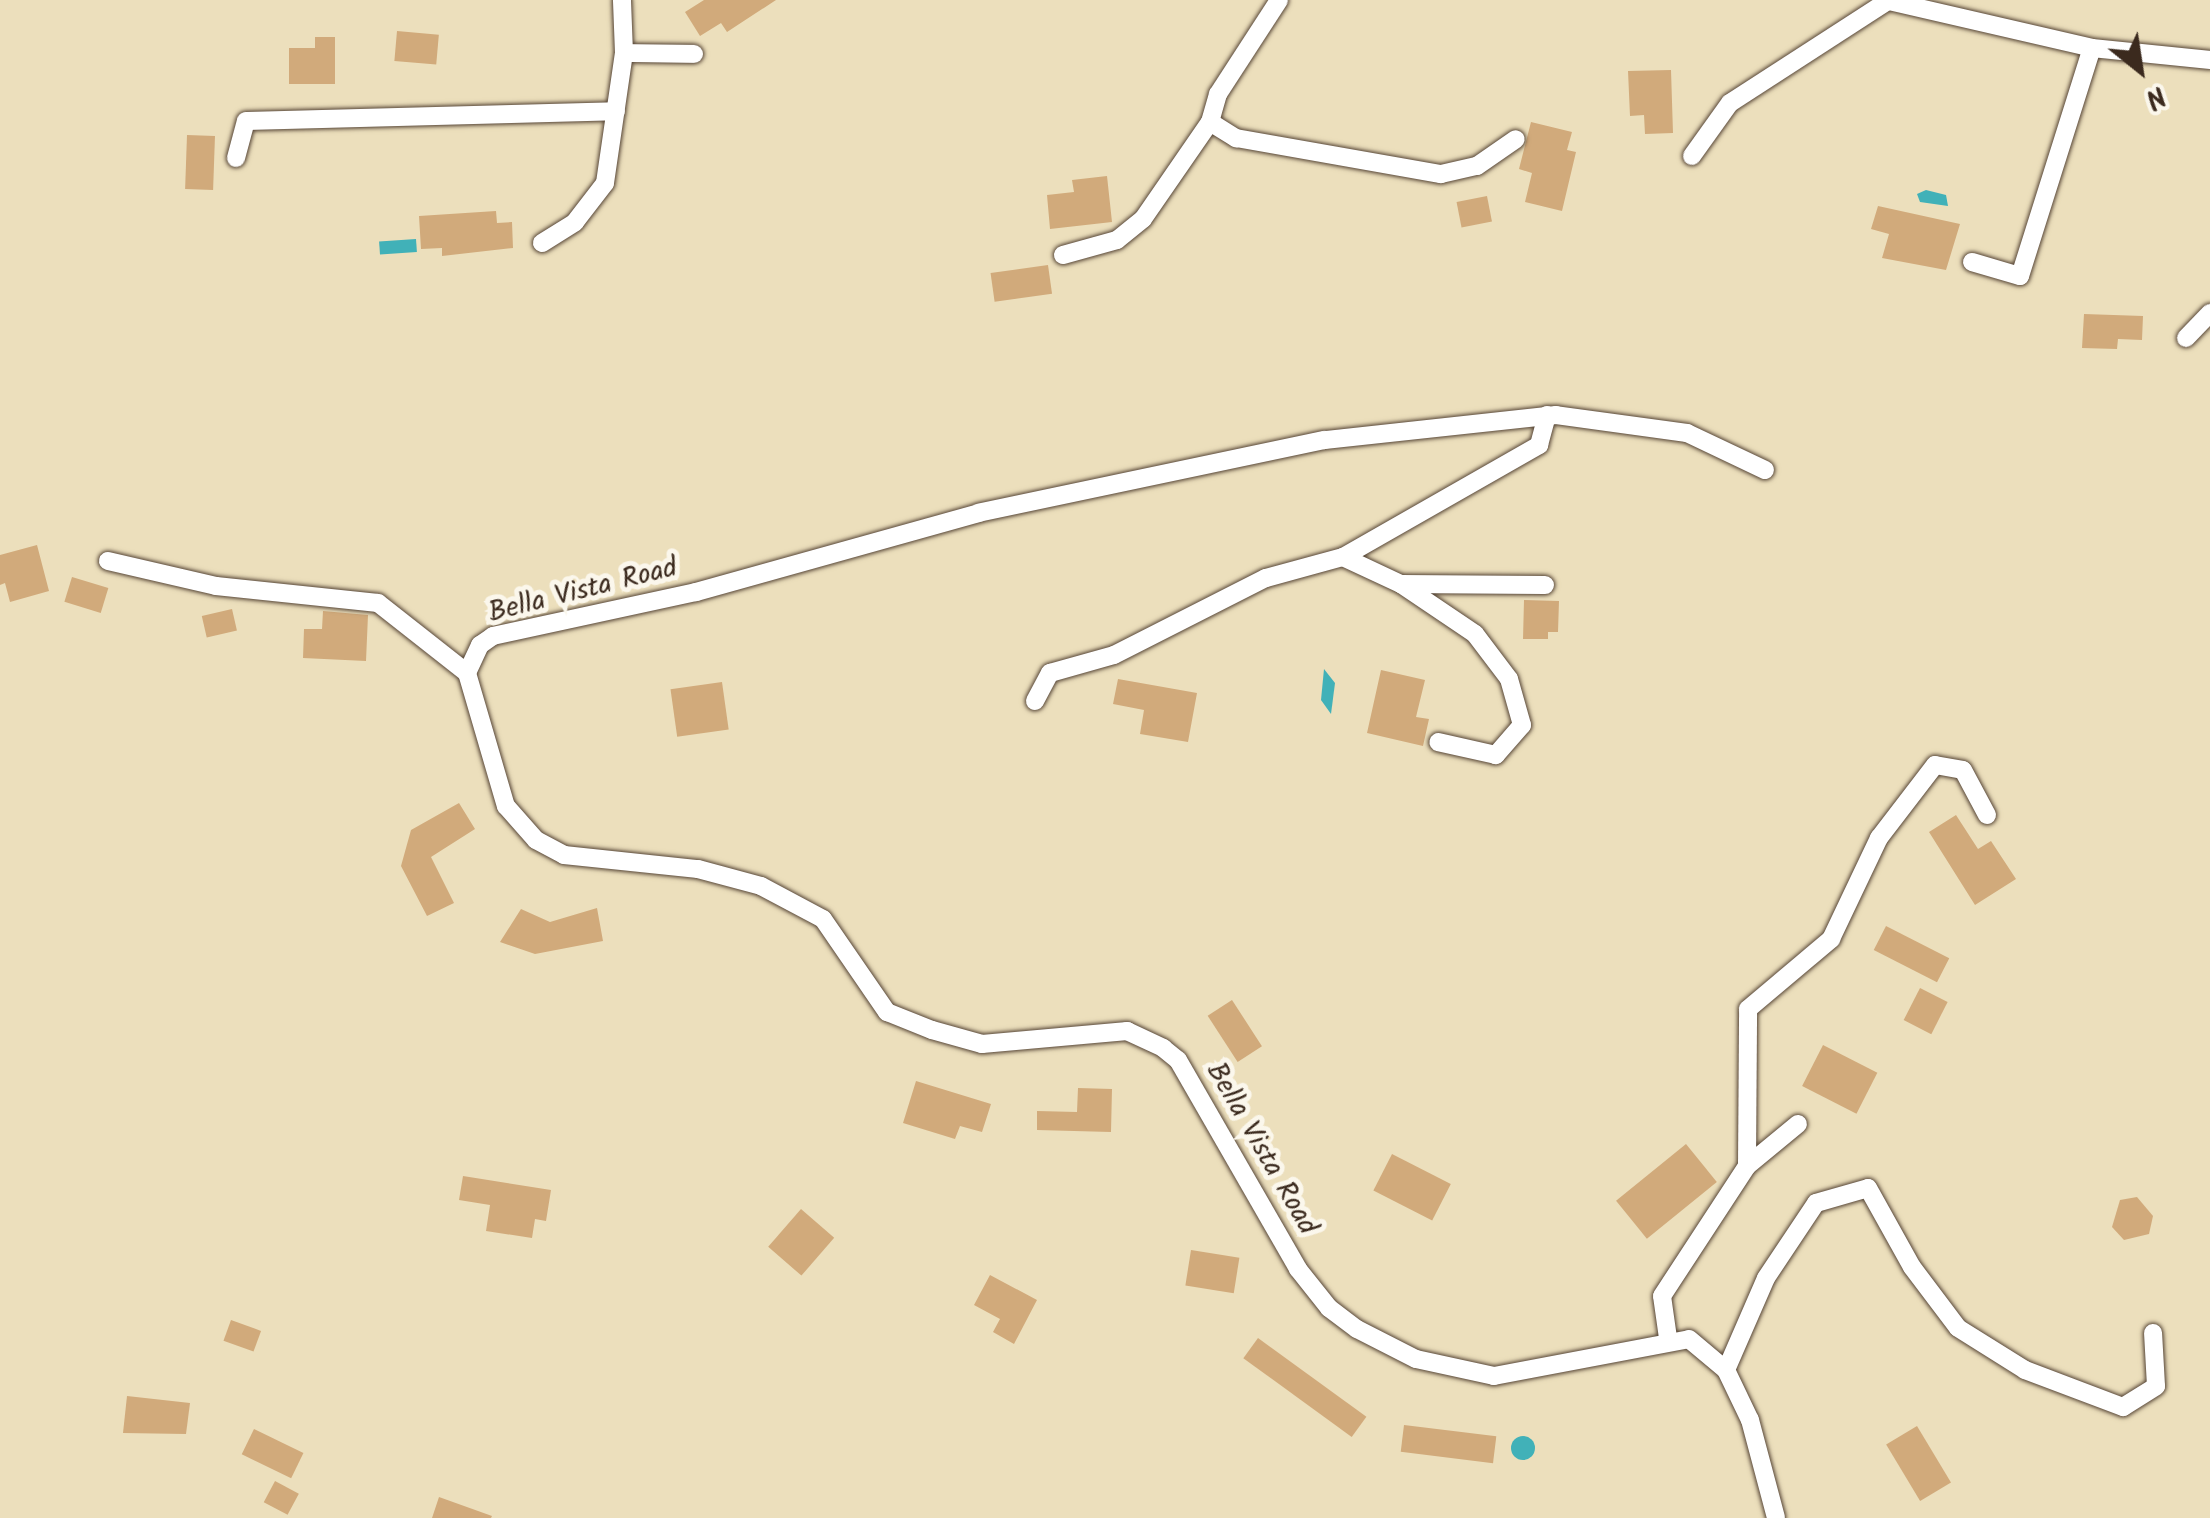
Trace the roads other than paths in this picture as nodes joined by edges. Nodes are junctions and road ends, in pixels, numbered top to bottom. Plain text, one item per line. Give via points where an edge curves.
1 (622, 0) edge
2 (1279, 0) edge
3 (1889, 0) edge
4 (2092, 48) junction
5 (624, 53) junction
6 (694, 54) dead end
7 (2210, 60) edge
8 (616, 111) junction
9 (1210, 122) junction
10 (1516, 139) dead end
11 (1692, 156) dead end
12 (236, 158) dead end
13 (542, 243) dead end
14 (1063, 255) dead end
15 (1972, 262) dead end
16 (2210, 313) edge
17 (2186, 338) dead end
18 (1547, 415) junction
19 (1764, 470) dead end
20 (1343, 557) junction
21 (108, 561) dead end
22 (1401, 584) junction
23 (1545, 585) dead end
24 (467, 672) junction
25 (1035, 701) dead end
26 (1438, 742) dead end
27 (1987, 815) dead end
28 (1798, 1124) dead end
29 (1747, 1166) junction
30 (2153, 1333) dead end
31 (1668, 1338) junction
32 (1726, 1370) junction
33 (1776, 1518) edge

1 - 5 street
2 - 9 street via 1218,94
3 - 4 street
3 - 11 street via 1730,103
4 - 7 street
4 - 15 street via 2020,276
5 - 6 street
5 - 8 street
8 - 12 street via 246,121
8 - 13 street via 606,182 574,222
9 - 10 street via 1236,138 1441,174 1477,166
9 - 14 street via 1143,219 1117,240
16 - 17 street
18 - 19 street, Bella Vista Road via 1687,433
18 - 20 street via 1539,446
18 - 24 street, Bella Vista Road via 1324,440 979,513 696,592 493,636 480,645
20 - 22 street
20 - 25 street via 1266,578 1114,655 1050,674
21 - 24 street via 216,586 378,602
22 - 23 street
22 - 26 street via 1475,634 1509,679 1522,725 1496,755
24 - 31 street, Bella Vista Road via 494,786 536,840 564,856 698,869 761,886 823,919 887,1012 932,1030 982,1044 1127,1032 1164,1048 1178,1060 1298,1268 1329,1308 1357,1329 1416,1358 1494,1376 1560,1368
27 - 29 street via 1963,770 1934,765 1879,838 1831,939 1748,1009
28 - 29 street
29 - 31 street via 1662,1296
30 - 32 street via 2156,1386 2123,1406 2025,1370 1958,1328 1912,1267 1868,1188 1816,1203 1766,1278
31 - 32 street via 1688,1339
32 - 33 street via 1750,1420

